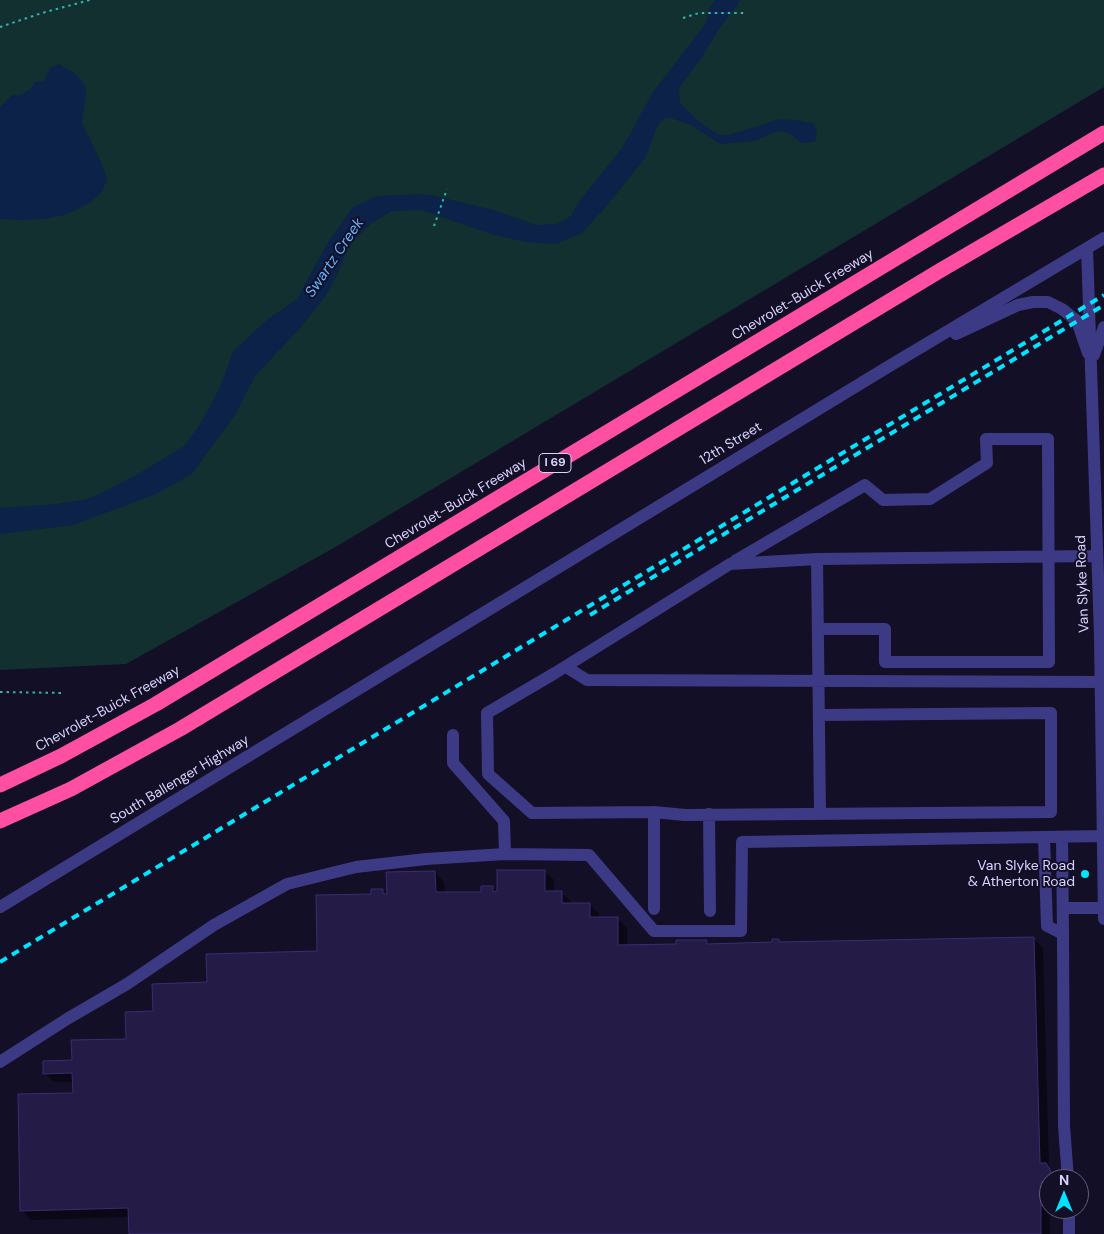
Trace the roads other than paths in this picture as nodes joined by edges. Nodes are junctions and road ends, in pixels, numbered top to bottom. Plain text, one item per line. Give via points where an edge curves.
1 (1104, 133) edge
2 (1104, 175) edge
3 (1104, 238) edge
4 (1088, 248) junction
5 (1104, 327) edge
6 (1092, 362) junction
7 (890, 365) junction
8 (1099, 428) edge
9 (1100, 540) edge
10 (1098, 556) junction
11 (1049, 557) junction
12 (817, 559) junction
13 (730, 564) junction
14 (1101, 594) edge
15 (818, 629) junction
16 (1102, 636) edge
17 (566, 667) junction
18 (376, 679) joint
19 (819, 681) junction
20 (1102, 682) edge
21 (819, 715) junction
22 (453, 735) dead end
23 (1103, 769) edge
24 (0, 784) edge
25 (654, 812) junction
26 (820, 813) junction
27 (709, 814) junction
28 (0, 822) edge
29 (1103, 836) edge
30 (1062, 837) junction
31 (1044, 838) junction
32 (505, 854) junction
33 (0, 907) edge
34 (1063, 908) junction
35 (1104, 908) edge
36 (654, 909) dead end
37 (710, 911) dead end
38 (1104, 919) edge
39 (1063, 934) junction
40 (0, 1062) edge
41 (1067, 1169) edge
42 (1069, 1219) edge
43 (1069, 1234) edge

1 - 24 highway, Chevrolet-Buick Freeway / I 69 via 156,704 68,752
2 - 28 highway, I 69 via 180,729 79,785
3 - 4 street, 12th Street
4 - 6 street, Van Slyke Road
4 - 7 street, 12th Street
5 - 6 street
6 - 7 street via 1077,321 1048,302 1033,302 1018,305
6 - 8 street, Van Slyke Road
7 - 18 street, 12th Street
8 - 9 street, Van Slyke Road
9 - 10 street, Van Slyke Road
10 - 11 street
10 - 14 street, Van Slyke Road
11 - 12 street
11 - 13 street via 1048,439 986,439 986,464 930,499 884,500 865,485
11 - 15 street via 1049,662 885,662 885,628
12 - 13 street
12 - 15 street
13 - 17 street
14 - 16 street, Van Slyke Road
15 - 19 street
16 - 20 street, Van Slyke Road
17 - 19 street via 587,680
17 - 25 street via 487,714 488,774 532,813
18 - 33 street, South Ballenger Highway
19 - 20 street
19 - 21 street
20 - 23 street, Van Slyke Road
21 - 26 street
21 - 26 street via 1051,713 1052,812
22 - 32 street via 453,763 504,821
23 - 29 street, Van Slyke Road
25 - 27 street
25 - 36 street
26 - 27 street
27 - 37 street
29 - 30 street
29 - 35 street, Van Slyke Road
30 - 31 street
30 - 34 street
31 - 32 street via 742,842 741,931 654,931 589,855
31 - 39 street via 1047,926
32 - 40 street via 356,867 287,884 214,925 127,984
34 - 35 street
34 - 39 street
35 - 38 street, Van Slyke Road
39 - 41 street
42 - 43 street

